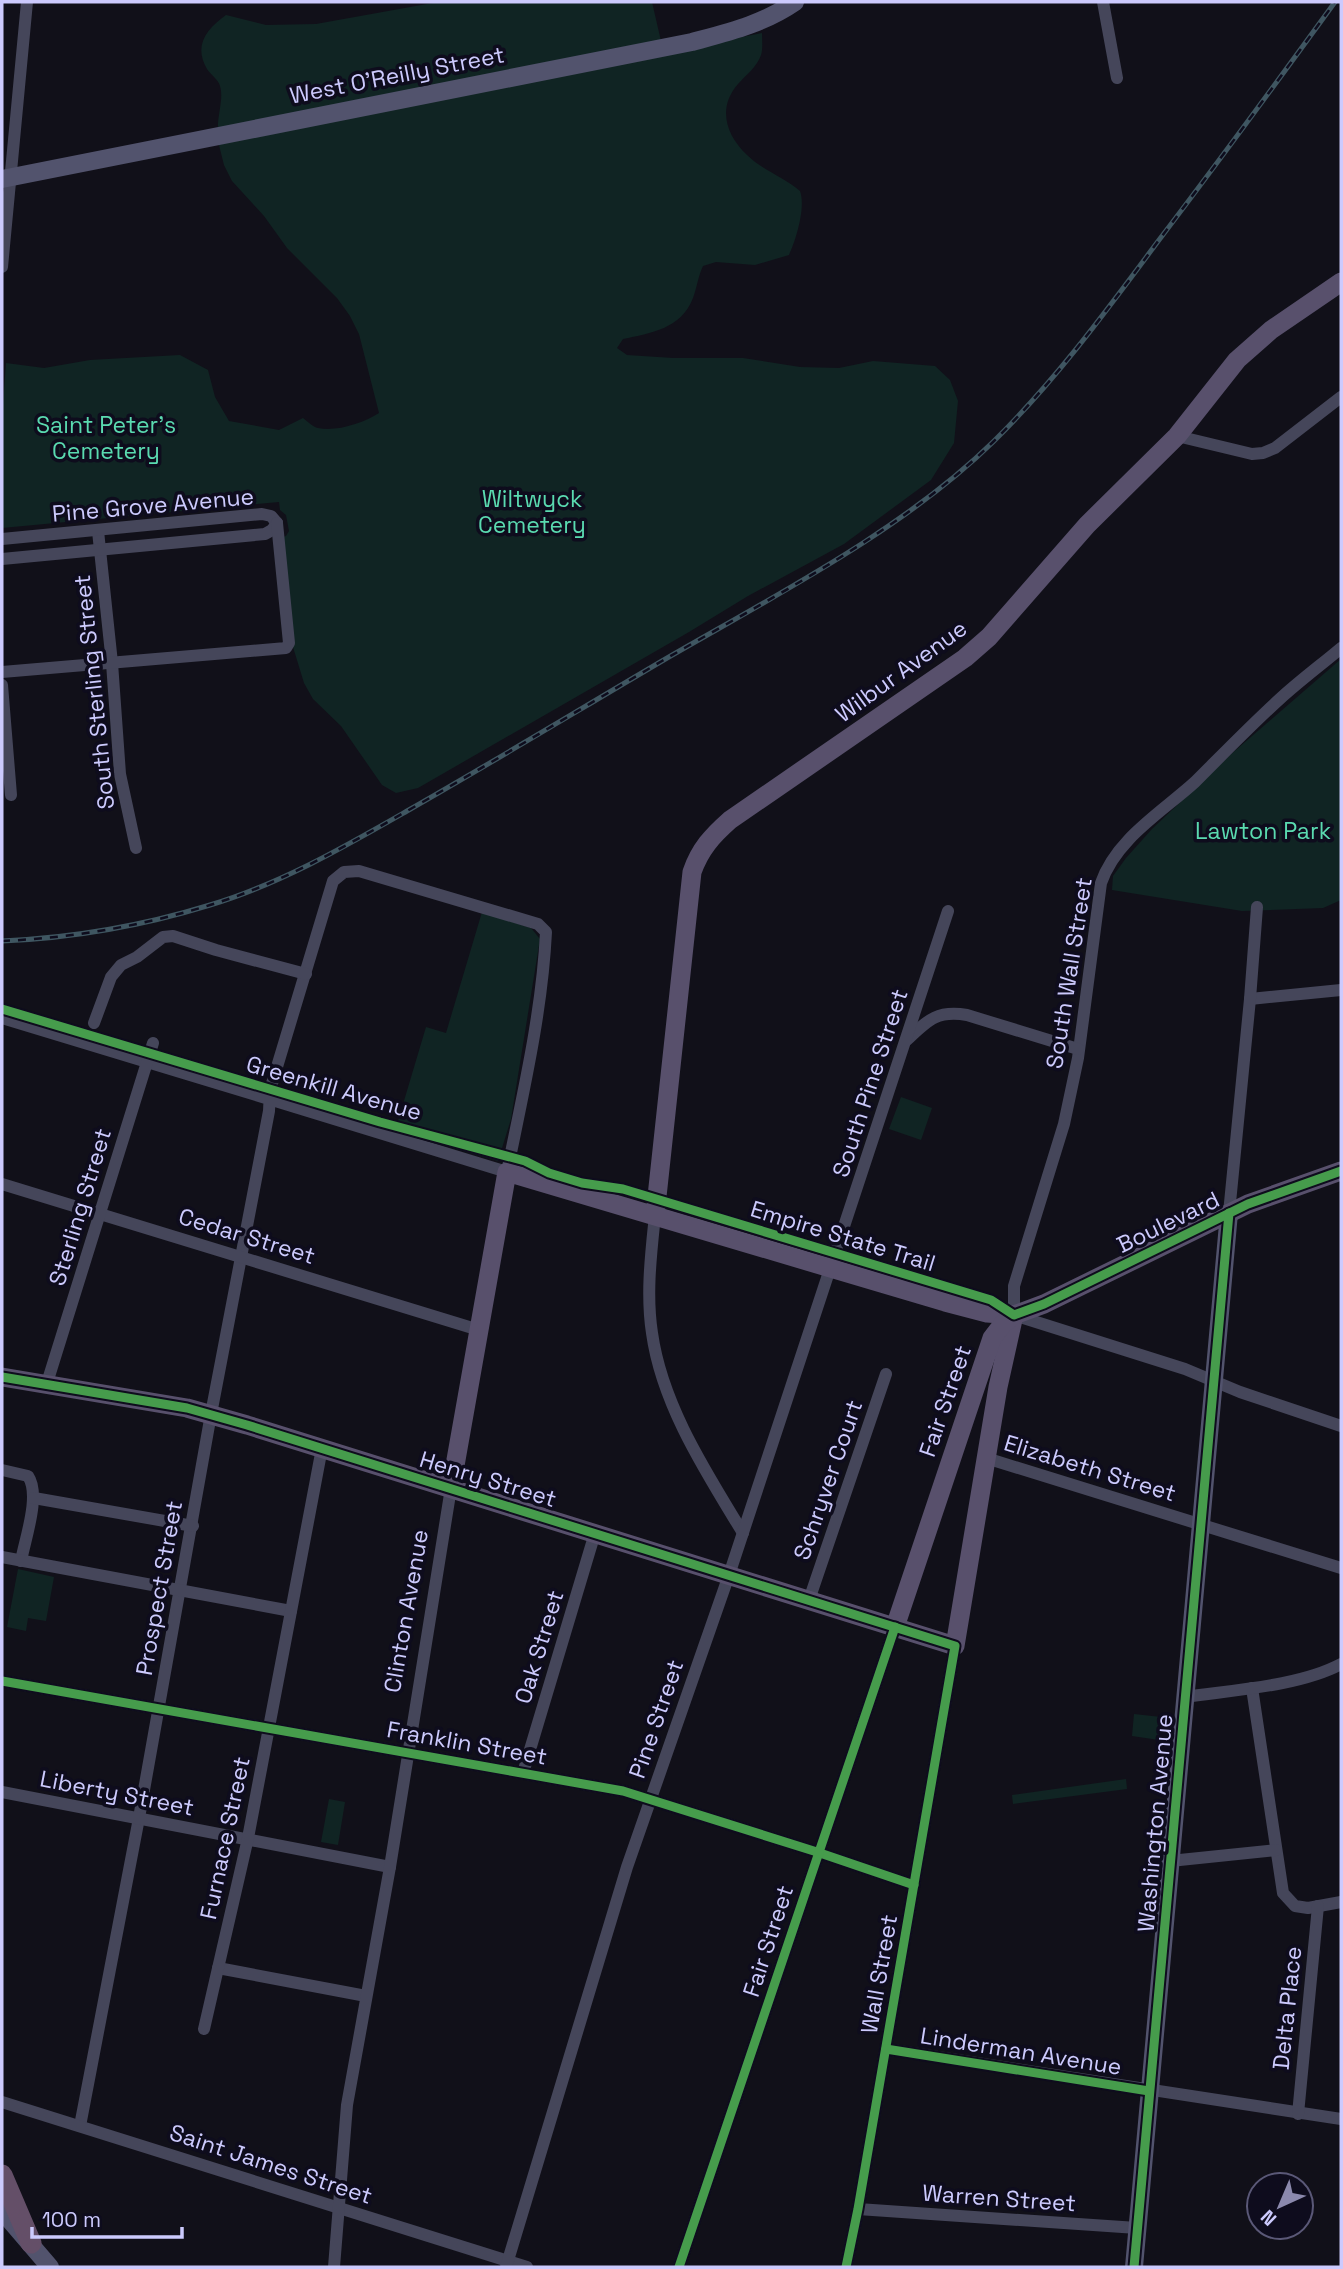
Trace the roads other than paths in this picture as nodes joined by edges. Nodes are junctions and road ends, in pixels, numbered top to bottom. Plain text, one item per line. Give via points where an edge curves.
1 (27, 2) edge
2 (795, 2) edge
3 (1103, 2) edge
4 (1117, 78) dead end
5 (5, 179) edge
6 (2, 267) edge
7 (1341, 282) edge
8 (1341, 397) edge
9 (1177, 436) junction
10 (276, 523) junction
11 (98, 531) junction
12 (2, 539) edge
13 (100, 550) junction
14 (2, 559) edge
15 (1341, 648) edge
16 (112, 663) junction
17 (2, 672) edge
18 (2, 685) edge
19 (11, 795) dead end
20 (136, 848) dead end
21 (1257, 907) dead end
22 (948, 911) dead end
23 (306, 974) junction
24 (1341, 990) edge
25 (1251, 999) junction
26 (2, 1018) edge
27 (94, 1023) dead end
28 (906, 1040) junction
29 (153, 1043) dead end
30 (1078, 1049) junction
31 (147, 1062) junction
32 (270, 1099) junction
33 (1341, 1171) edge
34 (507, 1172) junction
35 (2, 1184) edge
36 (1229, 1213) junction
37 (101, 1214) junction
38 (655, 1215) junction
39 (241, 1256) junction
40 (830, 1268) junction
41 (1014, 1315) junction
42 (480, 1330) junction
43 (886, 1374) dead end
44 (2, 1377) edge
45 (1214, 1382) junction
46 (47, 1383) junction
47 (211, 1414) junction
48 (1341, 1426) edge
49 (322, 1448) junction
50 (986, 1458) junction
51 (2, 1470) edge
52 (452, 1488) junction
53 (34, 1498) junction
54 (1200, 1525) junction
55 (192, 1526) junction
56 (595, 1533) junction
57 (743, 1533) junction
58 (2, 1557) edge
59 (21, 1561) junction
60 (1341, 1568) edge
61 (729, 1575) junction
62 (180, 1592) junction
63 (809, 1600) junction
64 (291, 1611) junction
65 (895, 1627) junction
66 (955, 1646) junction
67 (1341, 1664) edge
68 (2, 1681) edge
69 (1252, 1688) junction
70 (1185, 1697) junction
71 (158, 1708) junction
72 (269, 1728) junction
73 (407, 1752) junction
74 (523, 1773) junction
75 (2, 1792) edge
76 (651, 1799) junction
77 (139, 1818) junction
78 (248, 1839) junction
79 (1276, 1850) junction
80 (817, 1852) junction
81 (1170, 1861) junction
82 (390, 1867) junction
83 (914, 1885) junction
84 (1341, 1902) edge
85 (1318, 1906) junction
86 (218, 1968) junction
87 (366, 1996) junction
88 (204, 2029) dead end
89 (886, 2049) junction
90 (1149, 2091) junction
91 (2, 2102) edge
92 (1298, 2114) junction
93 (1341, 2119) edge
94 (80, 2126) junction
95 (2, 2175) edge
96 (338, 2208) junction
97 (858, 2209) junction
98 (2, 2211) edge
99 (1137, 2228) junction
100 (2, 2231) edge
101 (31, 2243) junction
102 (507, 2264) edge
103 (37, 2267) edge
104 (50, 2267) edge
105 (334, 2267) edge
106 (527, 2267) edge
107 (679, 2267) edge
108 (846, 2267) edge
109 (1134, 2267) edge

1 - 5 street
2 - 5 main road, West O'Reilly Street via 758,23 692,42
3 - 4 street
5 - 6 street
7 - 9 main road, Wilbur Avenue via 1237,360
8 - 9 street via 1263,453
9 - 38 main road, Wilbur Avenue via 1087,524 989,637 965,658 708,839 692,872
10 - 11 street, Pine Grove Avenue via 262,514
10 - 13 street, Pine Grove Avenue via 265,534
10 - 16 street via 286,648
11 - 12 street, Pine Grove Avenue
11 - 13 street, South Sterling Street
13 - 14 street, Pine Grove Avenue
13 - 16 street, South Sterling Street
15 - 30 street, South Wall Street via 1142,826 1105,872
16 - 17 street
16 - 20 street, South Sterling Street via 120,774
18 - 19 street
21 - 25 street
22 - 28 street, South Pine Street
23 - 27 street via 163,937 111,976
23 - 32 street, Prospect Street
23 - 34 street, Prospect Street via 335,878 344,872 359,870 538,924 546,932 545,955
24 - 25 street
25 - 36 street
26 - 31 street, Greenkill Avenue
28 - 30 street via 923,1025 950,1013
28 - 40 street, South Pine Street
29 - 31 street, Sterling Street
30 - 41 street, South Wall Street via 1064,1124 1014,1286
31 - 32 street, Greenkill Avenue
31 - 37 street, Sterling Street
32 - 34 street, Greenkill Avenue
32 - 39 street, Prospect Street
33 - 36 main road, Boulevard
34 - 38 main road, Greenkill Avenue
34 - 42 main road, Clinton Avenue
35 - 37 street, Cedar Street
36 - 41 main road, Boulevard
36 - 45 main road, Washington Avenue
37 - 39 street, Cedar Street
37 - 46 street, Sterling Street
38 - 40 main road, Greenkill Avenue
38 - 57 street via 649,1299 655,1351 678,1418
39 - 42 street, Cedar Street
39 - 47 street, Prospect Street
40 - 41 main road, Greenkill Avenue via 987,1313
40 - 57 street, Pine Street
41 - 45 street, Greenkill Avenue
41 - 50 main road, Wall Street
41 - 65 main road, Fair Street via 992,1338
42 - 52 main road, Clinton Avenue
43 - 63 street, Schryver Court
44 - 46 main road, Henry Street
45 - 48 street, Greenkill Avenue
45 - 54 main road, Washington Avenue
46 - 47 main road, Henry Street
47 - 49 main road, Henry Street
47 - 55 street, Prospect Street
49 - 52 main road, Henry Street
49 - 64 street, Furnace Street
50 - 54 street, Elizabeth Street
50 - 66 main road, Wall Street
51 - 53 street via 28,1476
52 - 56 main road, Henry Street
52 - 73 street, Clinton Avenue
53 - 55 street
53 - 59 street
54 - 60 street, Elizabeth Street
54 - 70 main road, Washington Avenue
55 - 62 street, Prospect Street
56 - 61 main road, Henry Street
56 - 74 street, Oak Street
57 - 61 street, Pine Street
58 - 59 street
59 - 62 street
61 - 63 main road, Henry Street
61 - 76 street, Pine Street
62 - 64 street
62 - 71 street, Prospect Street
63 - 65 main road, Henry Street
64 - 72 street, Furnace Street
65 - 66 main road, Henry Street
65 - 80 street, Fair Street
66 - 83 street, Wall Street
67 - 69 street via 1325,1673
68 - 71 street, Franklin Street
69 - 70 street
69 - 79 street
70 - 81 main road, Washington Avenue
71 - 72 street, Franklin Street
71 - 77 street, Prospect Street
72 - 73 street, Franklin Street
72 - 78 street, Furnace Street
73 - 74 street, Franklin Street
73 - 82 street, Clinton Avenue
74 - 76 street, Franklin Street
75 - 77 street, Liberty Street
76 - 80 street, Franklin Street
76 - 102 street, Pine Street via 593,1974
77 - 78 street, Liberty Street
77 - 94 street, Prospect Street
78 - 82 street, Liberty Street
78 - 86 street, Furnace Street
79 - 81 street
79 - 85 street via 1286,1899 1295,1906
80 - 83 street, Franklin Street
80 - 107 street, Fair Street
81 - 90 main road, Washington Avenue
82 - 87 street, Clinton Avenue
83 - 89 street, Wall Street
84 - 85 street
85 - 92 street, Delta Place
86 - 87 street
86 - 88 street, Furnace Street
87 - 96 street, Clinton Avenue via 347,2105
89 - 90 street, Linderman Avenue
89 - 97 street, Wall Street
90 - 92 street, Linderman Avenue
90 - 99 main road, Washington Avenue
91 - 94 street, Saint James Street
92 - 93 street, Linderman Avenue
94 - 96 street, Saint James Street
95 - 101 highway
96 - 102 street, Saint James Street
96 - 105 street, Clinton Avenue
97 - 99 street, Warren Street
97 - 108 street, Wall Street
98 - 101 main road
99 - 109 main road, Washington Avenue
100 - 103 main road
101 - 104 main road
102 - 106 street, Saint James Street

